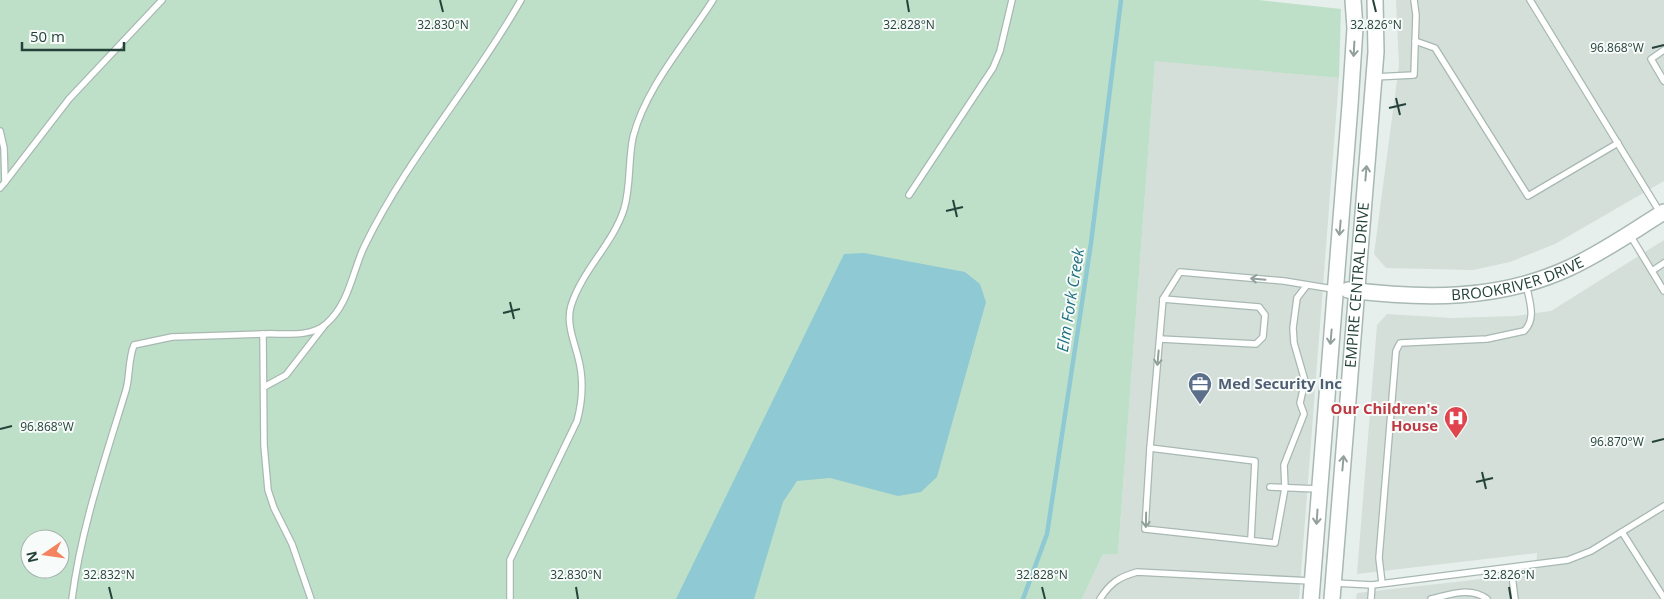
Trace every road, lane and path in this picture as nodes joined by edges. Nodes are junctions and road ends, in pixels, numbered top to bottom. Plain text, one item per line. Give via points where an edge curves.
1 (162, 0) edge
2 (522, 0) edge
3 (713, 0) edge
4 (1012, 0) edge
5 (1353, 0) edge
6 (1375, 0) edge
7 (1414, 0) edge
8 (1530, 0) edge
9 (1415, 41) junction
10 (1664, 50) edge
11 (1374, 77) junction
12 (1664, 81) edge
13 (0, 131) edge
14 (1618, 143) junction
15 (5, 182) junction
16 (0, 188) edge
17 (909, 195) dead end
18 (1662, 213) edge
19 (1629, 234) junction
20 (1664, 264) edge
21 (1652, 271) junction
22 (1526, 284) junction
23 (1306, 286) junction
24 (1335, 289) junction
25 (1357, 291) junction
26 (1664, 291) edge
27 (1163, 299) junction
28 (325, 324) junction
29 (263, 334) junction
30 (1160, 339) junction
31 (264, 387) junction
32 (1150, 448) junction
33 (1270, 487) dead end
34 (1285, 488) junction
35 (1319, 490) junction
36 (1664, 506) edge
37 (1622, 532) junction
38 (1251, 539) junction
39 (1511, 568) junction
40 (1312, 581) junction
41 (1333, 583) junction
42 (1382, 583) junction
43 (1372, 584) junction
44 (1664, 598) edge
45 (72, 599) edge
46 (311, 599) edge
47 (510, 599) edge
48 (1100, 599) edge
49 (1311, 599) edge
50 (1332, 599) edge
51 (1371, 599) edge
52 (1431, 599) edge
53 (1486, 599) edge
54 (1515, 599) edge

1 - 15 lane via 68,99
2 - 28 lane via 410,166 366,242 347,297
3 - 47 lane via 646,101 633,138 624,210 571,307 570,330 579,358 582,403 577,421 510,560
4 - 17 lane via 993,68
5 -> 24 street, EMPIRE CENTRAL DRIVE via 1353,63
6 - 11 street, EMPIRE CENTRAL DRIVE
7 - 9 lane
8 - 14 lane
9 - 11 lane via 1414,76
9 - 14 lane via 1435,48 1528,196
10 - 12 lane via 1650,59
25 -> 11 street, EMPIRE CENTRAL DRIVE
13 - 15 lane
14 - 18 lane
15 - 16 lane
18 - 19 street, BROOKRIVER DRIVE
19 - 21 lane
19 - 22 street, BROOKRIVER DRIVE via 1569,268
20 - 21 lane
21 - 26 lane
22 - 25 street, BROOKRIVER DRIVE via 1492,292 1446,296
22 - 42 lane via 1532,316 1524,331 1487,339 1400,343 1396,350 1379,558
23 - 24 lane
23 -> 27 lane via 1284,281 1180,272
23 - 34 lane via 1297,298 1293,328 1304,381 1300,403 1304,414 1284,465
24 - 25 street, BROOKRIVER DRIVE
24 -> 35 street, EMPIRE CENTRAL DRIVE
41 -> 25 street, EMPIRE CENTRAL DRIVE
27 - 30 lane
27 - 30 lane via 1259,307 1265,315 1263,337 1256,344
28 - 29 lane via 308,333
28 - 31 lane via 286,375
29 - 31 lane
29 - 45 lane via 172,337 134,345 127,387 84,528
30 -> 32 lane
31 - 46 lane via 268,490 295,551
32 - 38 lane via 1256,460
32 -> 38 lane via 1145,528
33 - 34 lane
34 - 35 lane
34 - 38 lane via 1275,543
35 -> 40 street, EMPIRE CENTRAL DRIVE
36 - 37 lane
37 - 39 lane via 1591,551 1568,560
37 - 44 lane
39 - 42 lane
39 - 54 lane
40 - 41 street
40 - 48 lane via 1137,572 1121,576 1108,586
40 - 49 street, EMPIRE CENTRAL DRIVE
41 - 43 lane
41 - 50 street, EMPIRE CENTRAL DRIVE
42 - 43 lane
43 - 51 lane
52 - 53 lane via 1465,591

